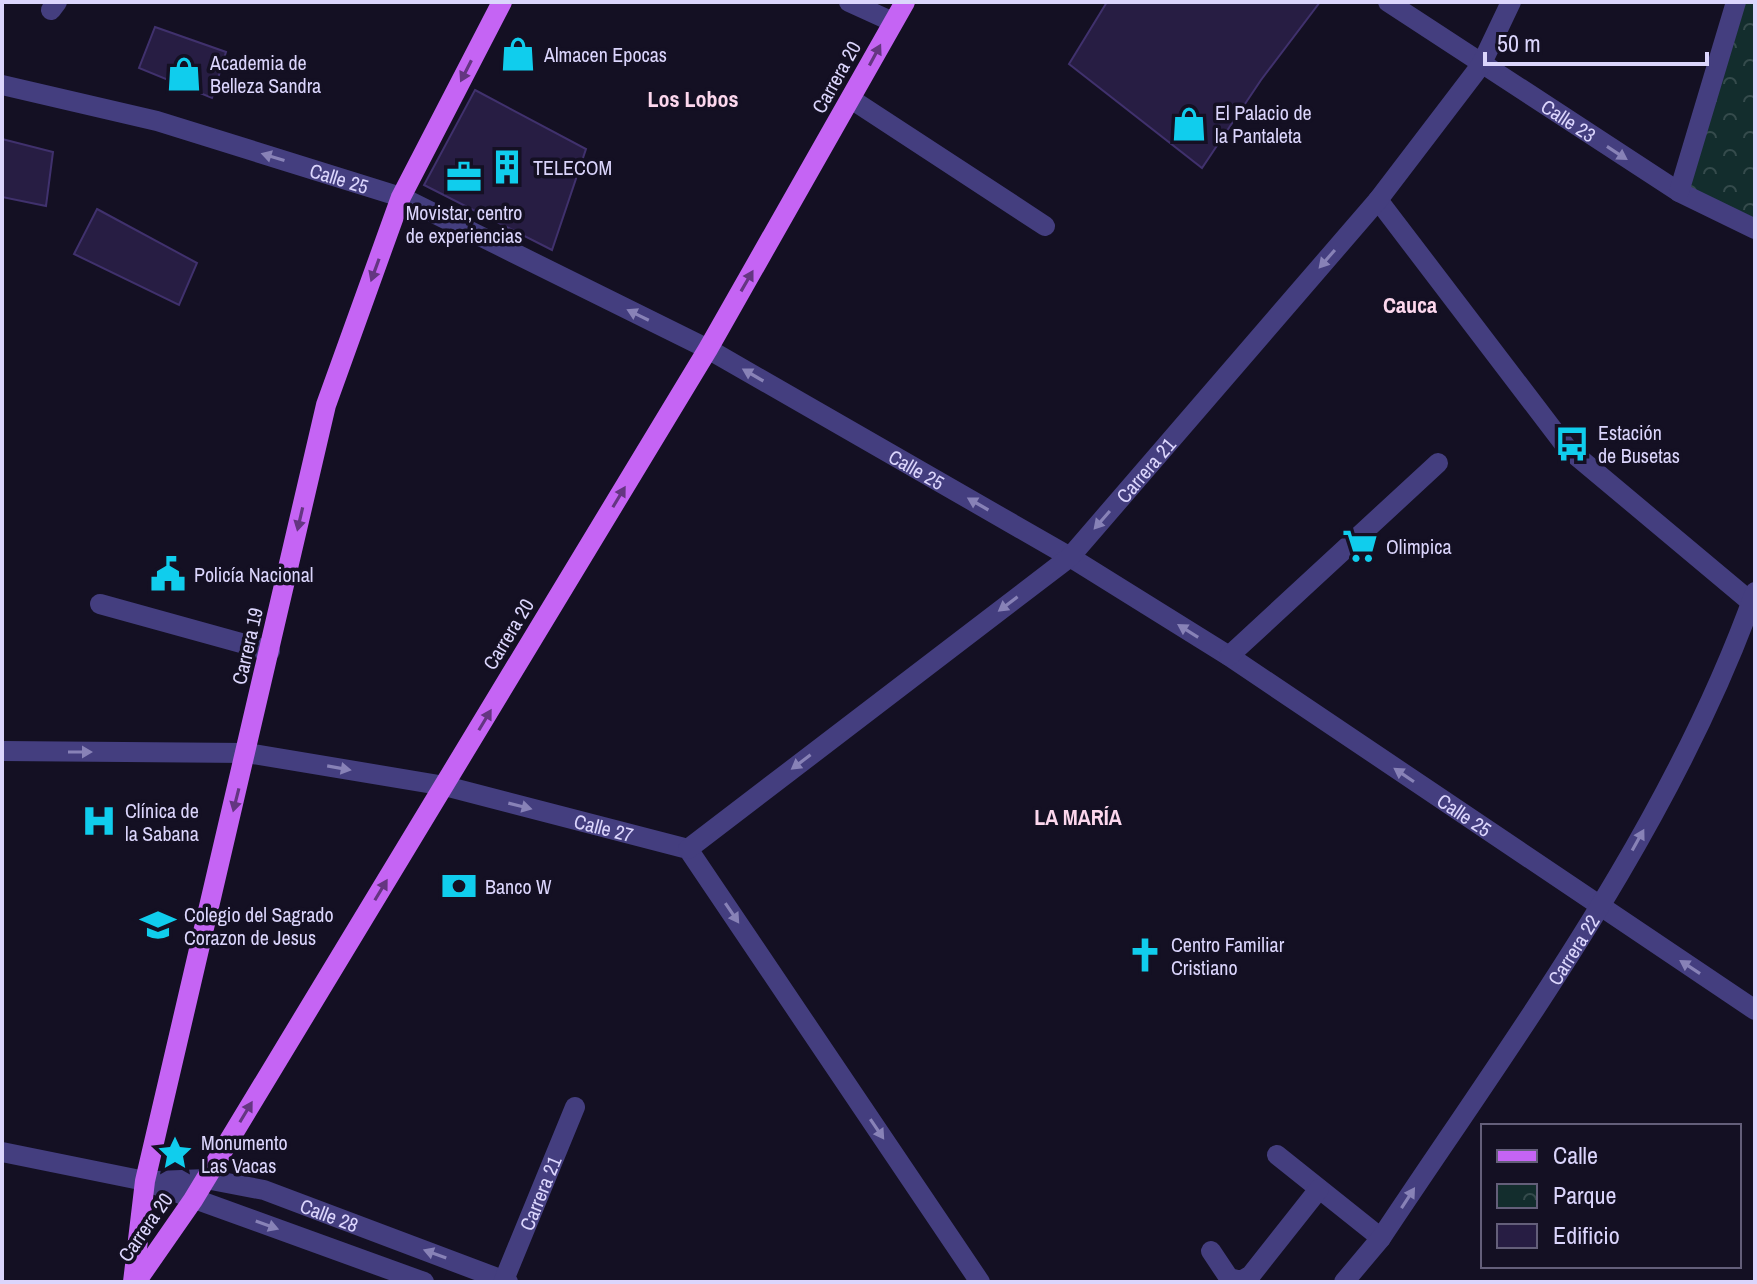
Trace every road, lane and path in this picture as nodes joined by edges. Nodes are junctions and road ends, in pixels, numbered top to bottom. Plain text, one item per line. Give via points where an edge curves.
1 (502, 2) edge
2 (849, 2) edge
3 (905, 2) edge
4 (1388, 2) edge
5 (1511, 2) edge
6 (1736, 2) edge
7 (893, 22) junction
8 (1481, 65) junction
9 (2, 85) edge
10 (851, 99) junction
11 (1679, 192) junction
12 (401, 197) junction
13 (1378, 200) junction
14 (1045, 226) dead end
15 (1755, 229) edge
16 (708, 349) junction
17 (1438, 463) dead end
18 (1070, 557) junction
19 (1753, 597) edge
20 (100, 604) dead end
21 (270, 651) junction
22 (1229, 656) junction
23 (2, 751) edge
24 (247, 753) junction
25 (445, 786) junction
26 (688, 849) junction
27 (1600, 908) junction
28 (1755, 1010) edge
29 (575, 1107) dead end
30 (2, 1152) edge
31 (1277, 1155) dead end
32 (206, 1179) junction
33 (145, 1181) junction
34 (1319, 1189) junction
35 (193, 1200) junction
36 (1381, 1238) junction
37 (1211, 1251) dead end
38 (506, 1281) edge
39 (135, 1282) edge
40 (424, 1282) edge
41 (980, 1282) edge
42 (1344, 1282) edge

1 -> 12 main road, Carrera 19
2 - 7 street
3 - 7 main road, Carrera 20
4 - 8 street, Calle 23
5 - 8 street, Carrera 21
6 - 11 street
10 -> 7 main road, Carrera 20
8 -> 11 street, Calle 23
8 - 13 street, Carrera 21
12 -> 9 street, Calle 25 via 157,121
10 - 14 street
16 -> 10 main road, Carrera 20
11 - 15 street, Calle 23
16 -> 12 street, Calle 25
12 -> 21 main road, Carrera 19 via 326,405
13 -> 18 street, Carrera 21
13 - 19 street via 1567,448
18 -> 16 street, Calle 25
25 -> 16 main road, Carrera 20
17 - 22 street
22 -> 18 street, Calle 25
18 -> 26 street, Carrera 21
27 -> 19 street, Carrera 22 via 1681,764
20 - 21 street
21 - 24 main road, Carrera 19
27 -> 22 street, Calle 25
23 -> 24 street, Calle 27
24 -> 25 street, Calle 27
24 -> 33 main road, Carrera 19
25 -> 26 street, Calle 27
32 -> 25 main road, Carrera 20
26 -> 41 street
28 -> 27 street, Calle 25
36 -> 27 street, Carrera 22
29 - 38 street, Carrera 21
30 - 33 street, Calle 28
31 - 34 street
32 - 33 street, Calle 28
32 - 35 main road, Carrera 20
38 -> 32 street, Calle 28 via 264,1190
33 - 35 street, Calle 28
33 - 39 main road, Carrera 19
34 - 36 street
34 - 37 street via 1241,1281 1229,1278
35 - 39 main road, Carrera 20
35 -> 40 street, Calle 28
36 - 42 street, Carrera 22

